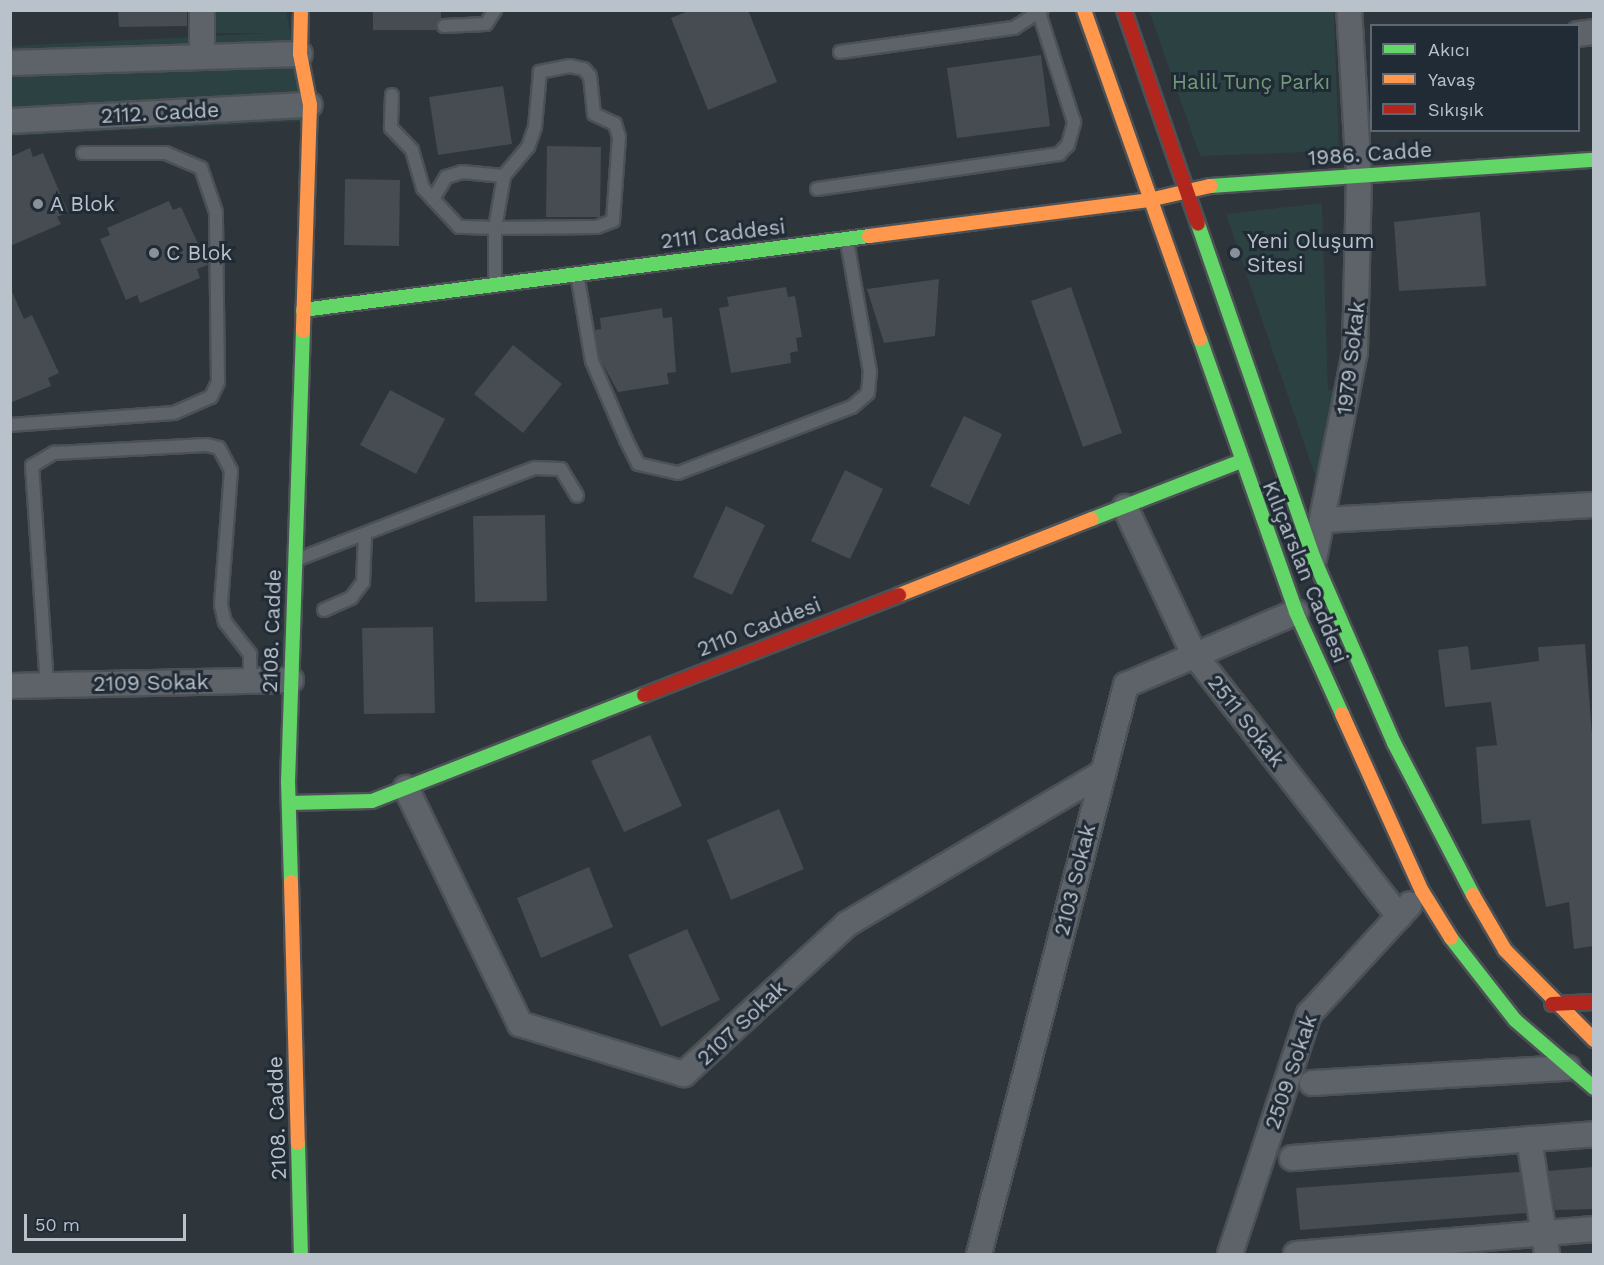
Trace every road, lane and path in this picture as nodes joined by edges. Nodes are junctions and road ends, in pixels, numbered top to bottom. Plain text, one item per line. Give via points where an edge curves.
1 (202, 10) edge
2 (301, 10) edge
3 (495, 10) edge
4 (1084, 10) edge
5 (1124, 10) edge
6 (1349, 10) edge
7 (1040, 11) edge
8 (444, 26) dead end
9 (1362, 51) edge
10 (840, 52) dead end
11 (300, 54) junction
12 (202, 57) junction
13 (10, 63) edge
14 (392, 95) dead end
15 (310, 105) junction
16 (10, 121) edge
17 (83, 153) dead end
18 (1593, 160) edge
19 (504, 176) junction
20 (1359, 176) junction
21 (1185, 188) junction
22 (817, 189) dead end
23 (433, 199) junction
24 (1149, 200) junction
25 (495, 228) junction
26 (846, 239) junction
27 (577, 274) junction
28 (495, 285) junction
29 (303, 310) junction
30 (10, 425) edge
31 (1239, 462) junction
32 (577, 496) dead end
33 (1593, 505) edge
34 (1125, 507) junction
35 (1323, 520) junction
36 (365, 536) junction
37 (1314, 559) junction
38 (295, 561) junction
39 (324, 610) dead end
40 (1296, 612) junction
41 (1194, 654) junction
42 (291, 680) junction
43 (250, 681) junction
44 (47, 685) junction
45 (10, 686) edge
46 (1102, 773) junction
47 (406, 788) junction
48 (289, 803) junction
49 (1422, 891) junction
50 (1399, 916) junction
51 (1593, 1002) edge
52 (1552, 1004) junction
53 (1593, 1040) edge
54 (1568, 1068) junction
55 (1312, 1083) dead end
56 (1593, 1088) edge
57 (1593, 1134) edge
58 (1529, 1139) junction
59 (1292, 1158) dead end
60 (1593, 1229) edge
61 (1546, 1244) edge
62 (1393, 1250) edge
63 (301, 1254) edge
64 (979, 1254) edge
65 (1230, 1254) edge
66 (1296, 1254) edge

1 - 12 street
2 - 11 street, 2108. Cadde
3 - 8 lane via 486,24
4 - 24 street, Kılıçarslan Caddesi
5 - 21 street, Kılıçarslan Caddesi
6 - 9 street, 1979 Sokak
7 - 10 lane via 1014,28
7 - 22 lane via 1074,122 1068,145 1059,154
9 - 20 street, 1979 Sokak
11 - 12 street
11 - 15 street, 2108. Cadde
12 - 13 street
14 - 23 lane via 392,128 412,150 423,188
15 - 16 street, 2112. Cadde
15 - 29 street, 2108. Cadde
17 - 30 lane via 166,153 201,168 216,212 218,382 211,397 174,413
18 - 20 street, 1986. Cadde
19 - 23 lane via 462,172 446,177
19 - 25 lane
19 - 25 lane via 528,147 540,72 570,66 584,69 590,76 594,114 615,124 619,137 613,221 578,228
20 - 21 street, 1986. Cadde
20 - 35 street, 1979 Sokak via 1355,352
21 - 24 street, 1986. Cadde
21 - 37 street, Kılıçarslan Caddesi
23 - 25 lane via 459,227
24 - 26 street, 2111 Caddesi
24 - 31 street, Kılıçarslan Caddesi
25 - 28 lane
26 - 27 street, 2111 Caddesi
26 - 27 lane via 870,372 868,393 852,407 678,473 638,464 592,361
27 - 28 street, 2111 Caddesi
28 - 29 street, 2111 Caddesi
29 - 38 street, 2108. Cadde
31 - 34 street, 2110 Caddesi
31 - 40 street, Kılıçarslan Caddesi
32 - 36 lane via 561,469 535,468
33 - 35 street
34 - 41 street, 2511 Sokak
34 - 47 street, 2110 Caddesi
35 - 37 street, 1979 Sokak
36 - 38 lane
36 - 39 lane via 363,582 351,598
37 - 52 street, Kılıçarslan Caddesi via 1444,846 1505,950
38 - 42 street, 2108. Cadde
40 - 41 street, 2103 Sokak
40 - 49 street, Kılıçarslan Caddesi
41 - 46 street, 2103 Sokak via 1126,685
41 - 50 street, 2511 Sokak
42 - 43 street, 2109 Sokak
42 - 48 street, 2108. Cadde
43 - 44 street, 2109 Sokak
43 - 44 lane via 250,654 225,622 221,605 231,471 219,448 207,445 54,453 32,466
44 - 45 street, 2109 Sokak
46 - 47 street, 2107 Sokak via 847,924 684,1074 520,1024
46 - 64 street, 2103 Sokak
47 - 48 street, 2110 Caddesi via 366,803
48 - 63 street, 2108. Cadde
49 - 50 street, 2509 Sokak
49 - 54 street, Kılıçarslan Caddesi via 1483,982
50 - 65 street, 2509 Sokak via 1309,1014
51 - 52 street
52 - 53 street, Kılıçarslan Caddesi
54 - 55 street
54 - 56 street, Kılıçarslan Caddesi
57 - 58 street
58 - 59 street
58 - 61 street
60 - 61 street
61 - 62 street
62 - 66 street

